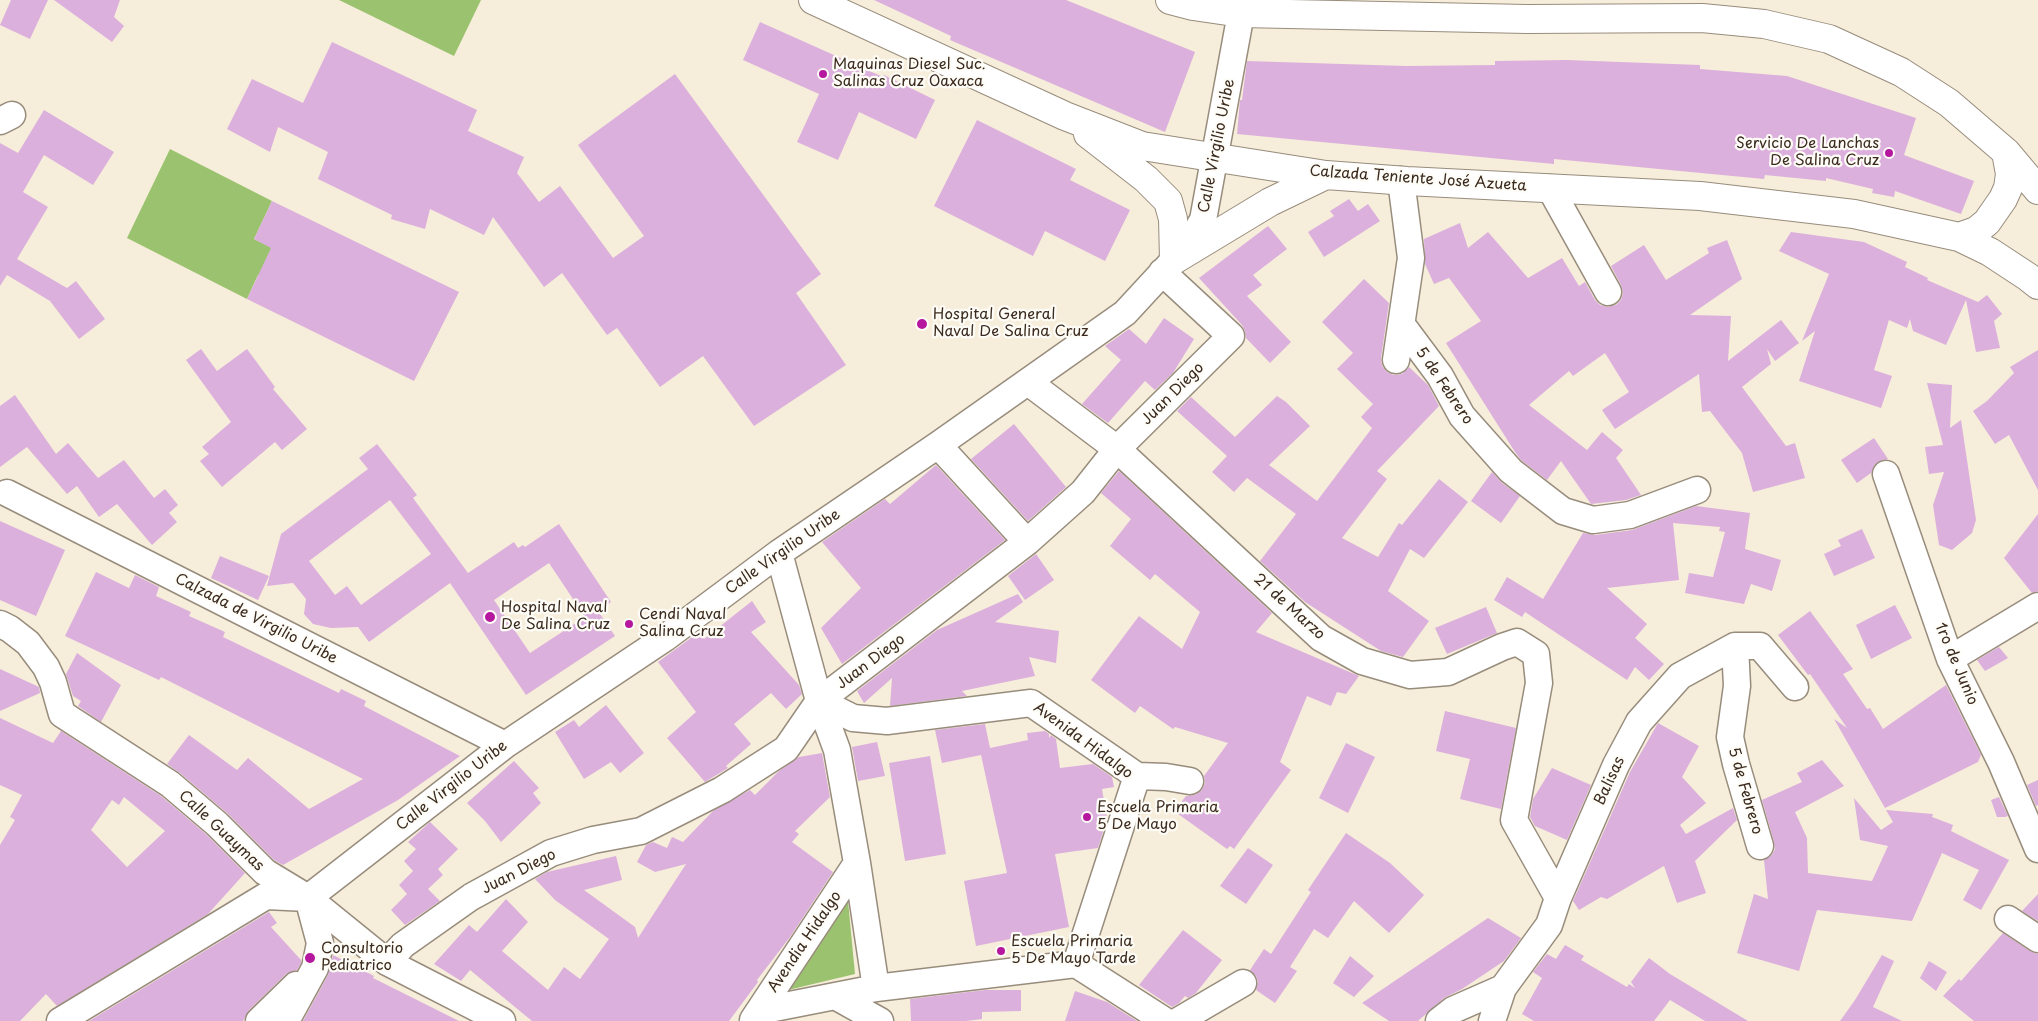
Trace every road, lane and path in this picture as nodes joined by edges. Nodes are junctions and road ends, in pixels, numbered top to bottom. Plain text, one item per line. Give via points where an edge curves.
1 (813, 0) edge
2 (1170, 0) edge
3 (1241, 13) junction
4 (1066, 116) junction
5 (2006, 152) junction
6 (1216, 158) junction
7 (1326, 175) junction
8 (1401, 180) junction
9 (1550, 188) junction
10 (2038, 190) edge
11 (1959, 238) junction
12 (1168, 266) junction
13 (2038, 285) edge
14 (1608, 292) dead end
15 (1402, 325) junction
16 (1396, 360) dead end
17 (1028, 382) junction
18 (938, 445) junction
19 (1117, 449) junction
20 (1886, 474) dead end
21 (1697, 490) dead end
22 (7, 493) dead end
23 (1027, 542) junction
24 (779, 553) junction
25 (2038, 606) edge
26 (0, 624) edge
27 (1734, 646) junction
28 (1950, 659) junction
29 (1795, 686) dead end
30 (819, 701) junction
31 (505, 745) junction
32 (1137, 776) junction
33 (1190, 781) dead end
34 (1760, 846) dead end
35 (2038, 849) edge
36 (857, 864) junction
37 (308, 898) junction
38 (1558, 898) junction
39 (2008, 920) dead end
40 (2038, 939) edge
41 (387, 962) junction
42 (1076, 964) junction
43 (315, 968) junction
44 (1243, 983) dead end
45 (876, 988) junction
46 (1504, 988) junction
47 (835, 996) junction
48 (755, 1016) edge
49 (60, 1021) edge
50 (259, 1021) edge
51 (286, 1021) edge
52 (502, 1021) edge
53 (880, 1021) edge
54 (1165, 1021) edge
55 (1178, 1021) edge
56 (1439, 1021) edge
57 (1492, 1021) edge

1 - 4 main road, Calzada Teniente José Azueta
2 - 3 main road
3 - 5 main road via 1527,19 1702,18 1764,24 1829,39 1901,72 1949,103
3 - 6 street, Calle Virgilio Uribe
4 - 6 main road, Calzada Teniente José Azueta via 1142,146
4 - 12 main road via 1146,179 1168,201 1173,219
5 - 10 main road
5 - 11 main road via 2010,174 2004,199 1987,222
6 - 7 main road, Calzada Teniente José Azueta
6 - 12 street, Calle Virgilio Uribe via 1203,220 1194,236
7 - 8 main road, Calzada Teniente José Azueta
7 - 12 main road via 1270,202
8 - 9 main road, Calzada Teniente José Azueta
8 - 15 street, 5 de Febrero via 1411,258
9 - 11 main road, Calzada Teniente José Azueta via 1700,196 1854,214
9 - 14 street
11 - 13 main road, Calzada Teniente José Azueta via 1990,252
12 - 17 street, Calle Virgilio Uribe via 1125,313
12 - 19 street, Juan Diego via 1231,336
15 - 16 street, 5 de Febrero
15 - 21 street, 5 de Febrero via 1440,376 1462,416 1511,471 1563,511 1594,520 1630,515
17 - 18 street, Calle Virgilio Uribe
17 - 19 street
18 - 23 street
18 - 24 street, Calle Virgilio Uribe
19 - 23 street, Juan Diego via 1083,492
19 - 38 street, 21 de Marzo via 1321,638 1362,661 1410,674 1448,672 1517,642 1536,654 1538,683 1514,820
20 - 28 street, 1ro de Junio
22 - 31 street, Calzada de Virgilio Uribe
23 - 30 street, Juan Diego
24 - 30 street
24 - 31 street, Calle Virgilio Uribe via 665,638
25 - 28 street
26 - 37 street, Calle Guaymas via 28,644 46,667 62,714 170,784 217,824 265,872
27 - 29 street, Balisas via 1760,646
27 - 34 street, 5 de Febrero via 1736,686 1730,737
27 - 38 street, Balisas via 1680,676 1639,722 1616,765
28 - 35 street, 1ro de Junio via 2001,762
30 - 32 street, Avenida Hidalgo via 853,718 887,721 1031,703
30 - 36 street via 837,750
30 - 41 street, Juan Diego via 786,749 722,790 641,831 593,840 551,853 471,897 403,945
31 - 37 street, Calle Virgilio Uribe
32 - 33 street
32 - 42 street, Avenida Hidalgo
36 - 45 street
36 - 48 street, Avendia Hidalgo
37 - 41 street, Calle Guaymas
37 - 43 street via 320,943
37 - 49 street via 266,896
38 - 46 street, Balisas via 1550,924
39 - 40 street
41 - 52 street, Calle Guaymas
42 - 45 street
42 - 54 street
43 - 50 street
43 - 51 street
44 - 55 street
45 - 47 street
46 - 56 street via 1453,1010
46 - 57 street, Balisas
47 - 48 street
47 - 53 street

